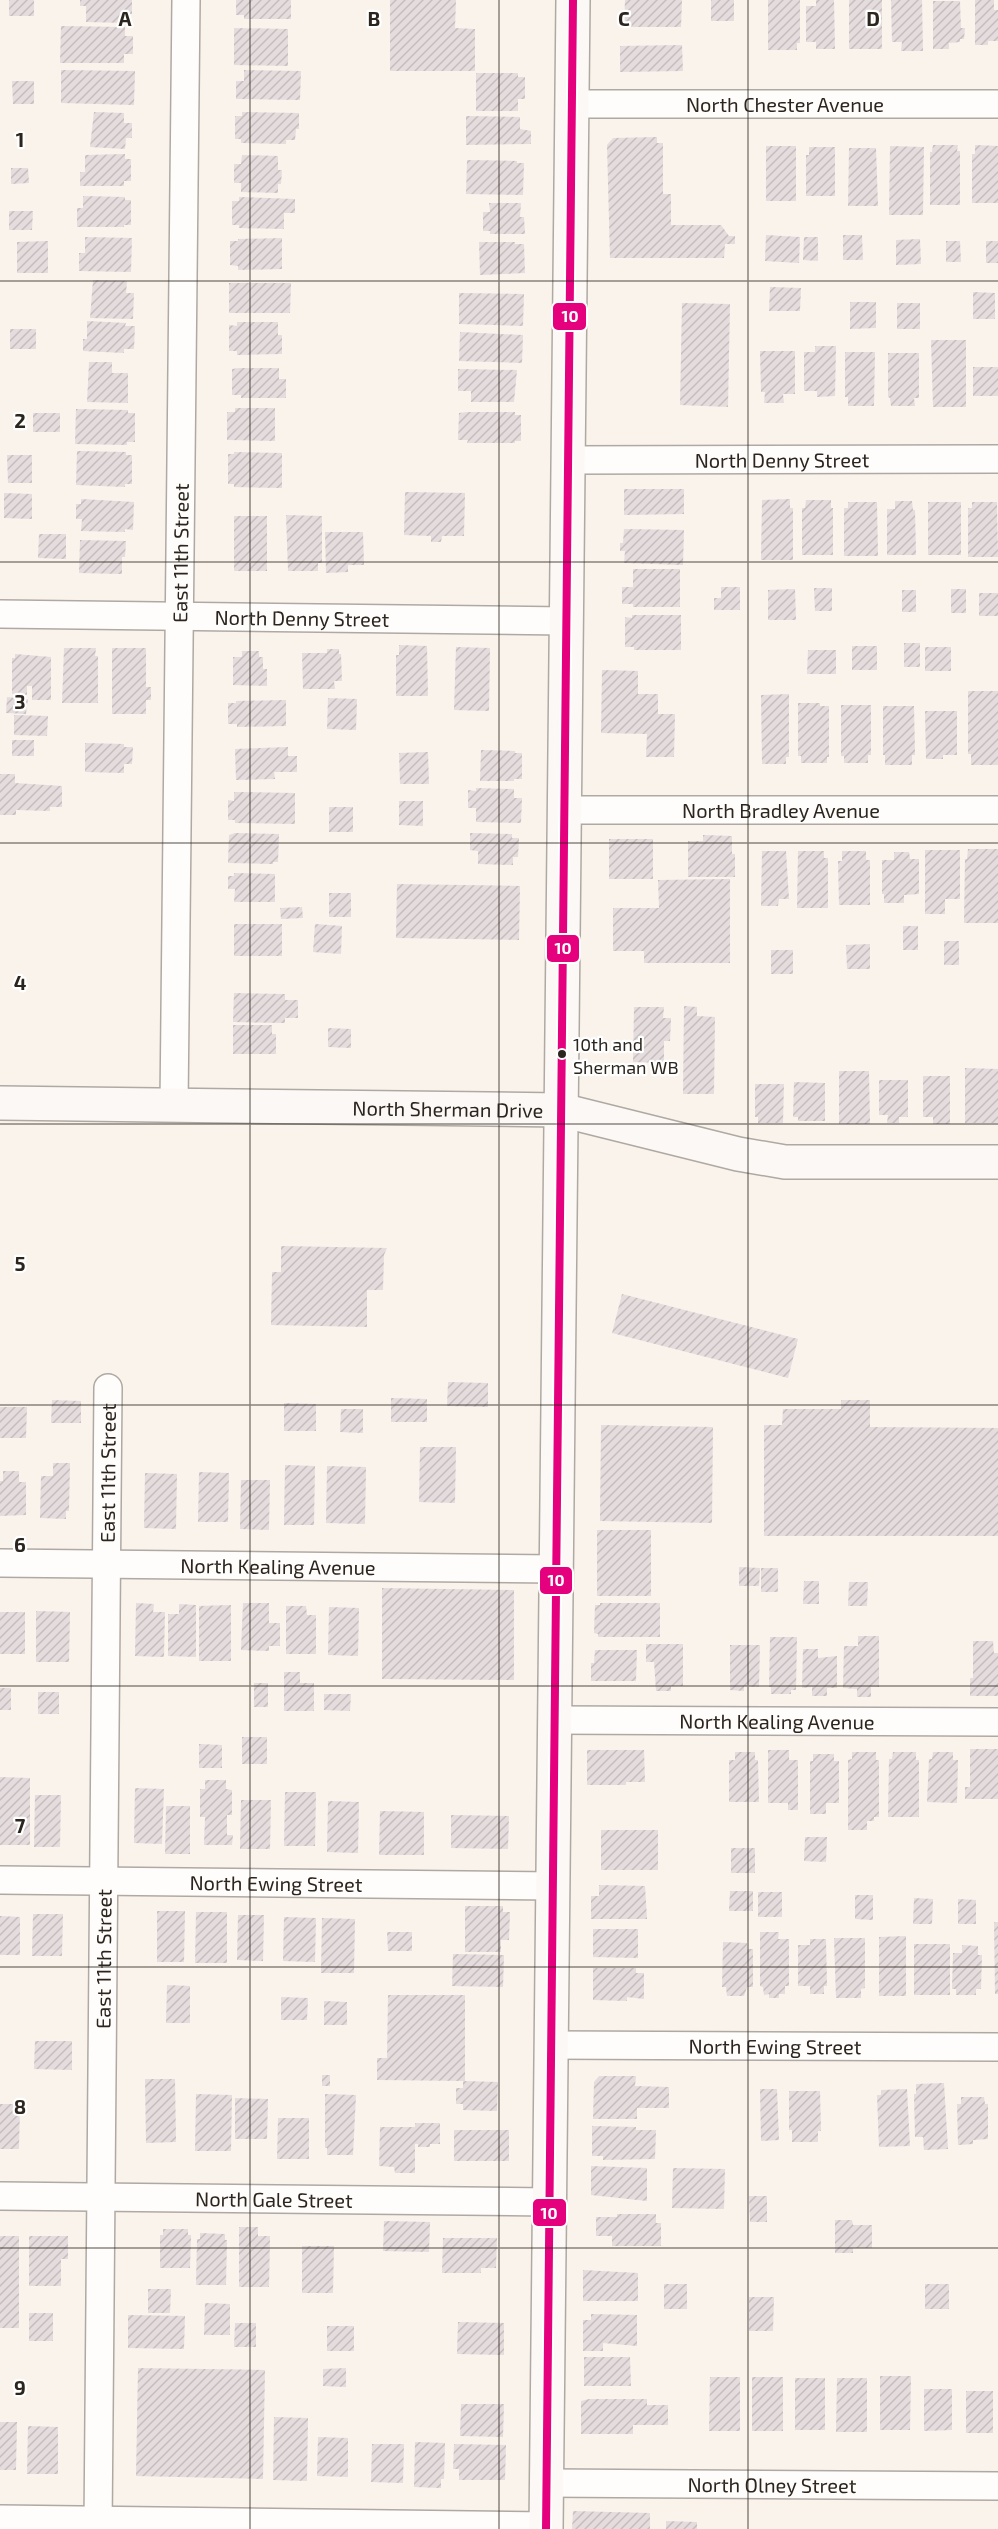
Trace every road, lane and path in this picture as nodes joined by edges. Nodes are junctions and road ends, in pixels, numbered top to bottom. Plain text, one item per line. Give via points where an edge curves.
1 (186, 0) edge
2 (573, 0) edge
3 (572, 104) junction
4 (998, 104) edge
5 (998, 459) edge
6 (568, 460) junction
7 (0, 614) edge
8 (179, 616) junction
9 (566, 621) junction
10 (565, 810) junction
11 (998, 810) edge
12 (0, 1102) edge
13 (174, 1105) junction
14 (561, 1110) junction
15 (998, 1162) edge
16 (108, 1388) dead end
17 (0, 1563) edge
18 (106, 1564) junction
19 (556, 1569) junction
20 (555, 1720) junction
21 (998, 1722) edge
22 (0, 1880) edge
23 (104, 1881) junction
24 (553, 1886) junction
25 (551, 2045) junction
26 (998, 2047) edge
27 (0, 2196) edge
28 (101, 2197) junction
29 (549, 2202) junction
30 (547, 2483) junction
31 (998, 2486) edge
32 (0, 2519) edge
33 (97, 2524) edge
34 (546, 2528) edge

1 - 8 street, East 11th Street
2 - 3 main road
3 - 4 street, North Chester Avenue
3 - 6 main road
5 - 6 street, North Denny Street
6 - 9 main road
7 - 8 street, North Denny Street
8 - 9 street, North Denny Street
8 - 13 street, East 11th Street
9 - 10 main road
10 - 11 street, North Bradley Avenue
10 - 14 main road
12 - 13 main road, North Sherman Drive
13 - 14 main road, North Sherman Drive
14 - 15 main road, North Sherman Drive via 785,1162
14 - 19 main road
16 - 18 street, East 11th Street
17 - 18 street, North Kealing Avenue
18 - 19 street, North Kealing Avenue
18 - 23 street, East 11th Street
19 - 20 main road
20 - 21 street, North Kealing Avenue
20 - 24 main road
22 - 23 street, North Ewing Street
23 - 24 street, North Ewing Street
23 - 28 street, East 11th Street
24 - 25 main road
25 - 26 street, North Ewing Street
25 - 29 main road
27 - 28 street, North Gale Street
28 - 29 street, North Gale Street
28 - 33 street, East 11th Street
29 - 30 main road
30 - 31 street, North Olney Street
30 - 34 main road
32 - 33 street
33 - 34 street

